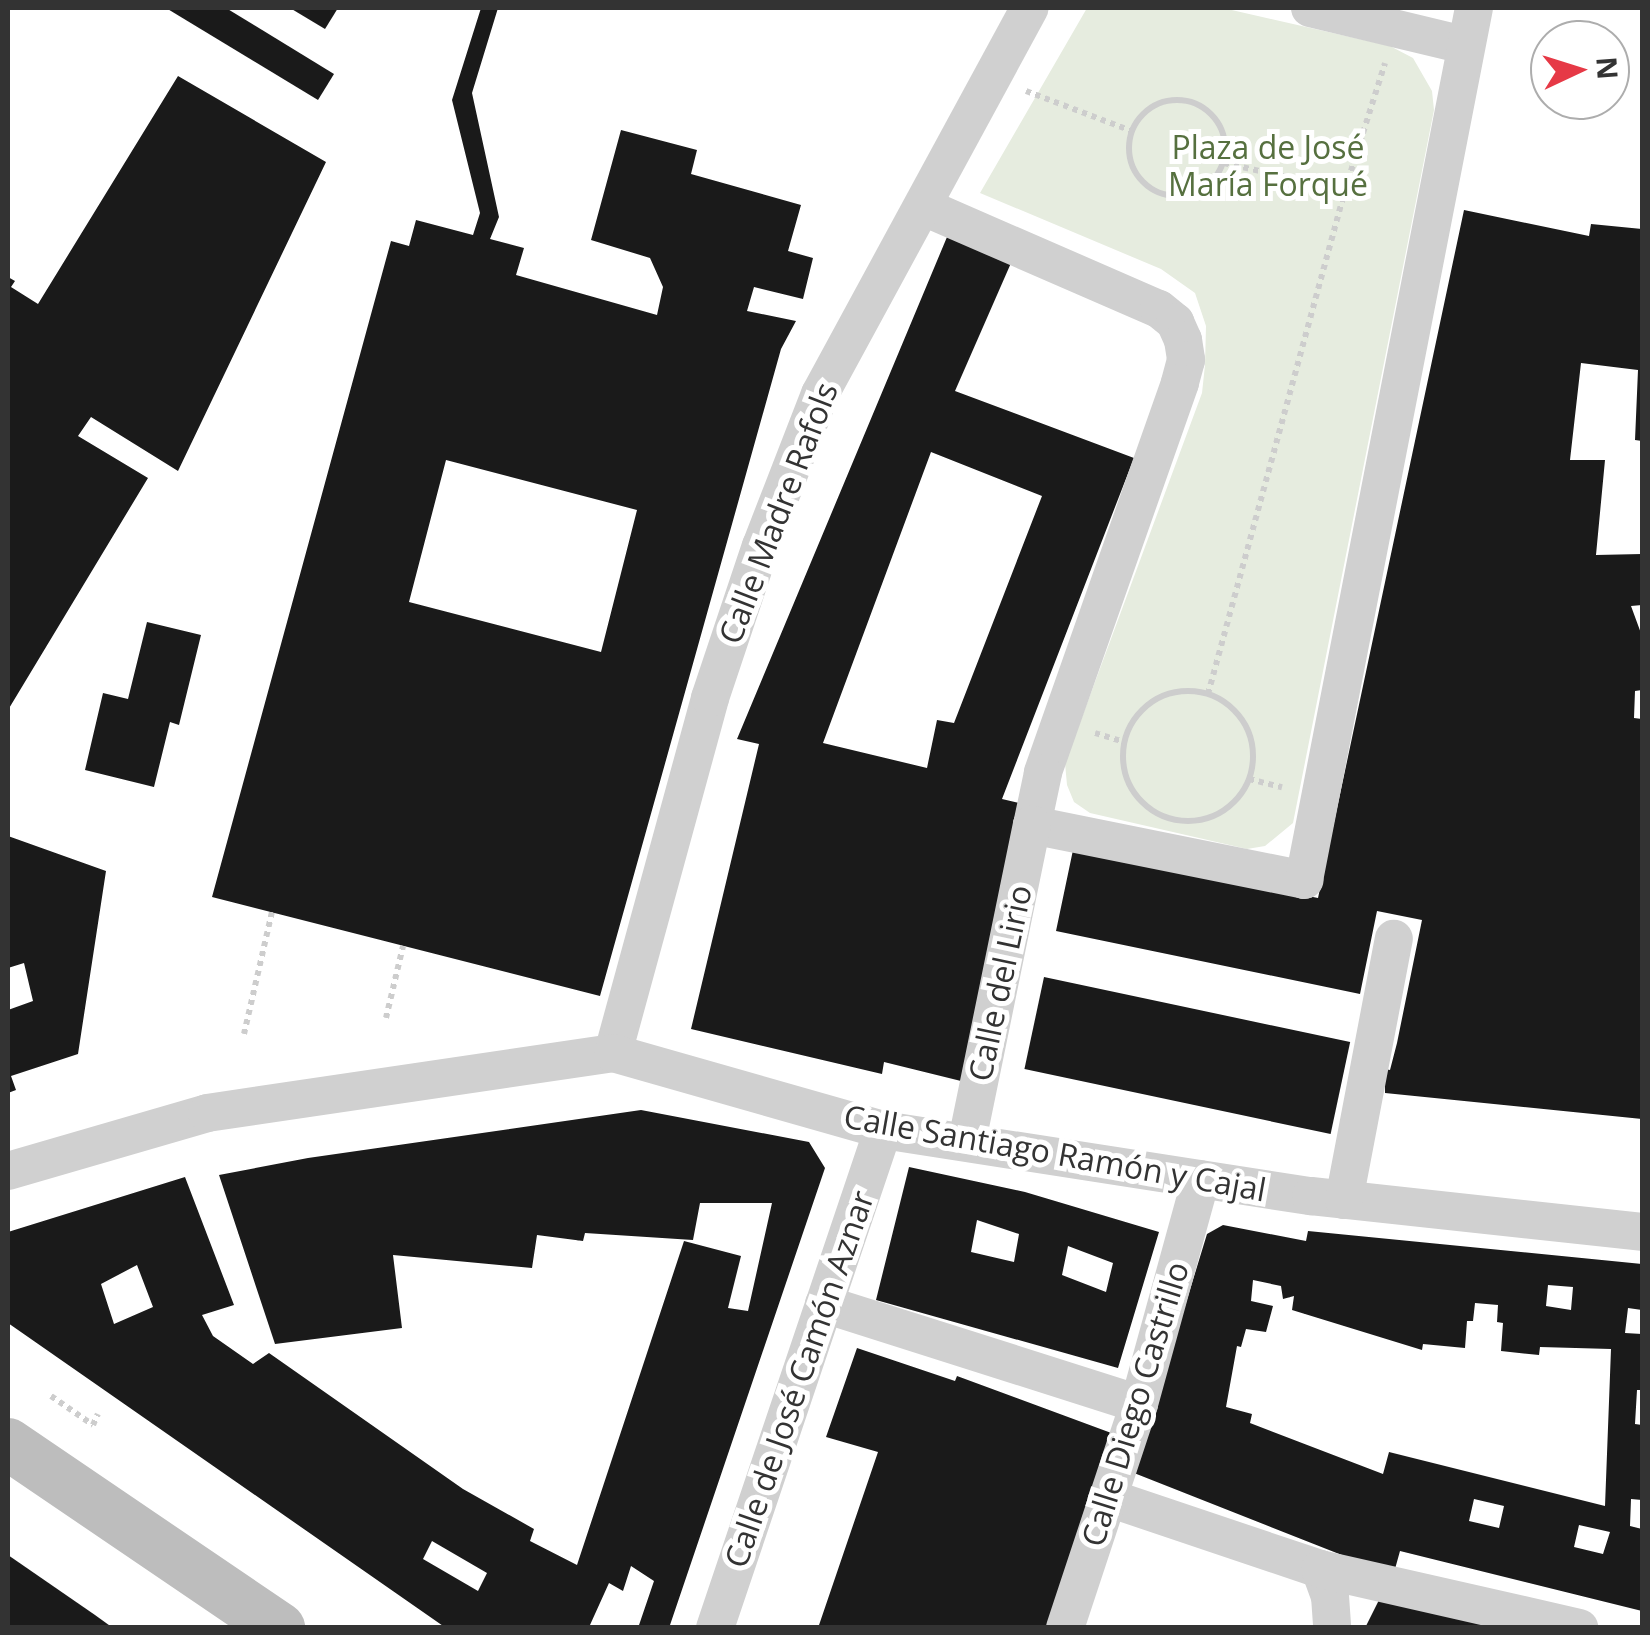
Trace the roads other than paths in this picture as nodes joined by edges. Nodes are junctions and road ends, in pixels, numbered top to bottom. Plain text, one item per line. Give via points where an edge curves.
1 (1030, 8) edge
2 (1310, 8) edge
3 (1474, 8) edge
4 (1464, 46) junction
5 (924, 207) junction
6 (1032, 825) junction
7 (1394, 939) dead end
8 (613, 1053) junction
9 (883, 1130) junction
10 (967, 1141) junction
11 (8, 1171) edge
12 (1202, 1179) junction
13 (1344, 1200) junction
14 (1642, 1232) edge
15 (824, 1304) junction
16 (1138, 1404) junction
17 (8, 1444) edge
18 (1108, 1498) junction
19 (1320, 1569) junction
20 (279, 1628) edge
21 (715, 1628) edge
22 (1065, 1628) edge
23 (1332, 1628) edge
24 (1579, 1628) edge

1 - 5 street, Calle Madre Rafols
2 - 4 street
3 - 4 street
4 - 6 street via 1304,880
5 - 6 street via 1159,309 1183,340 1180,383 1055,740
5 - 8 street, Calle Madre Rafols via 820,394 761,546 710,698
6 - 10 street, Calle del Lirio
7 - 13 street
8 - 9 street, Calle Santiago Ramón y Cajal
8 - 11 street, Calle Santiago Ramón y Cajal via 206,1114
9 - 10 street, Calle Santiago Ramón y Cajal
9 - 15 street, Calle de José Camón Aznar
10 - 12 street, Calle Santiago Ramón y Cajal
12 - 13 street, Calle Santiago Ramón y Cajal
12 - 16 street, Calle Diego Castrillo
13 - 14 street, Calle Santiago Ramón y Cajal
15 - 16 street
15 - 21 street, Calle de José Camón Aznar
16 - 18 street, Calle Diego Castrillo
17 - 20 street
18 - 19 street
18 - 22 street, Calle Diego Castrillo
19 - 23 street
19 - 24 street

